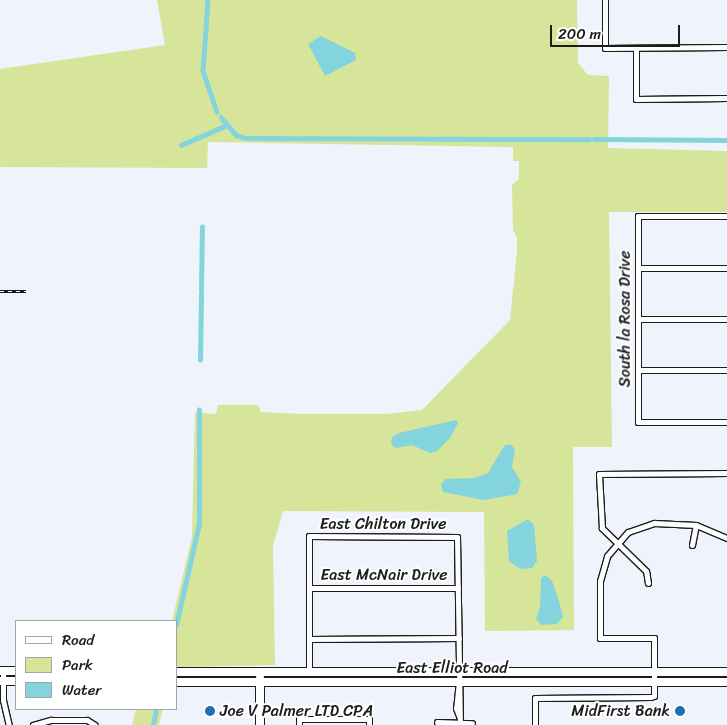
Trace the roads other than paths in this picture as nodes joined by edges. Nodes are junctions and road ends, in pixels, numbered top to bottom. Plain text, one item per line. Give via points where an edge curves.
1 (605, 0) edge
2 (727, 47) edge
3 (636, 48) junction
4 (727, 98) edge
5 (727, 216) edge
6 (638, 268) junction
7 (727, 268) edge
8 (638, 319) junction
9 (727, 319) edge
10 (638, 370) junction
11 (727, 370) edge
12 (727, 422) edge
13 (727, 473) edge
14 (696, 525) junction
15 (727, 538) edge
16 (615, 544) junction
17 (692, 545) dead end
18 (648, 583) dead end
19 (309, 588) junction
20 (458, 588) junction
21 (459, 638) junction
22 (309, 639) junction
23 (2, 671) edge
24 (15, 671) edge
25 (178, 672) edge
26 (260, 672) junction
27 (309, 672) junction
28 (459, 672) junction
29 (509, 672) junction
30 (654, 672) junction
31 (717, 672) junction
32 (727, 672) edge
33 (1, 681) edge
34 (15, 681) edge
35 (459, 681) junction
36 (509, 681) junction
37 (654, 681) junction
38 (688, 681) junction
39 (178, 682) edge
40 (260, 682) junction
41 (727, 682) edge
42 (459, 721) edge
43 (260, 722) edge
44 (299, 722) edge
45 (369, 722) edge
46 (438, 722) dead end
47 (472, 723) dead end
48 (95, 724) edge
49 (9, 725) edge
50 (34, 725) edge
51 (535, 725) edge

1 - 3 street via 605,48
2 - 3 street
3 - 4 street via 636,99
5 - 6 street, South la Rosa Drive via 638,216
6 - 7 street
6 - 8 street, South la Rosa Drive
8 - 9 street
8 - 10 street, South la Rosa Drive
10 - 11 street
10 - 12 street, South la Rosa Drive via 638,422
13 - 16 street via 599,474 600,520 607,536
14 - 15 street
14 - 16 street via 642,526
14 - 17 street
16 - 18 street via 646,570
16 - 30 street via 602,570 600,638 654,638
19 - 20 street, East McNair Drive
19 - 20 street, East Chilton Drive via 309,536 457,537
19 - 22 street
20 - 21 street
21 - 22 street
21 - 28 street
22 - 27 street
23 - 24 main road
23 - 33 street
25 - 26 main road, East Elliot Road
26 - 27 main road, East Elliot Road
26 - 40 main road
27 - 28 main road, East Elliot Road
28 - 29 main road, East Elliot Road
28 - 35 street
29 - 30 main road, East Elliot Road
29 - 36 main road
30 - 31 main road, East Elliot Road
30 - 37 street
31 - 32 main road, East Elliot Road
31 - 38 main road via 716,676
33 - 34 main road
33 - 49 street
35 - 36 main road, East Elliot Road
35 - 40 main road, East Elliot Road
35 - 42 street
36 - 37 main road, East Elliot Road
37 - 38 main road, East Elliot Road
37 - 51 street via 652,697 535,698
38 - 41 main road, East Elliot Road
39 - 40 main road, East Elliot Road
40 - 43 main road
42 - 46 street
42 - 47 street
44 - 45 street
48 - 50 street via 51,720

